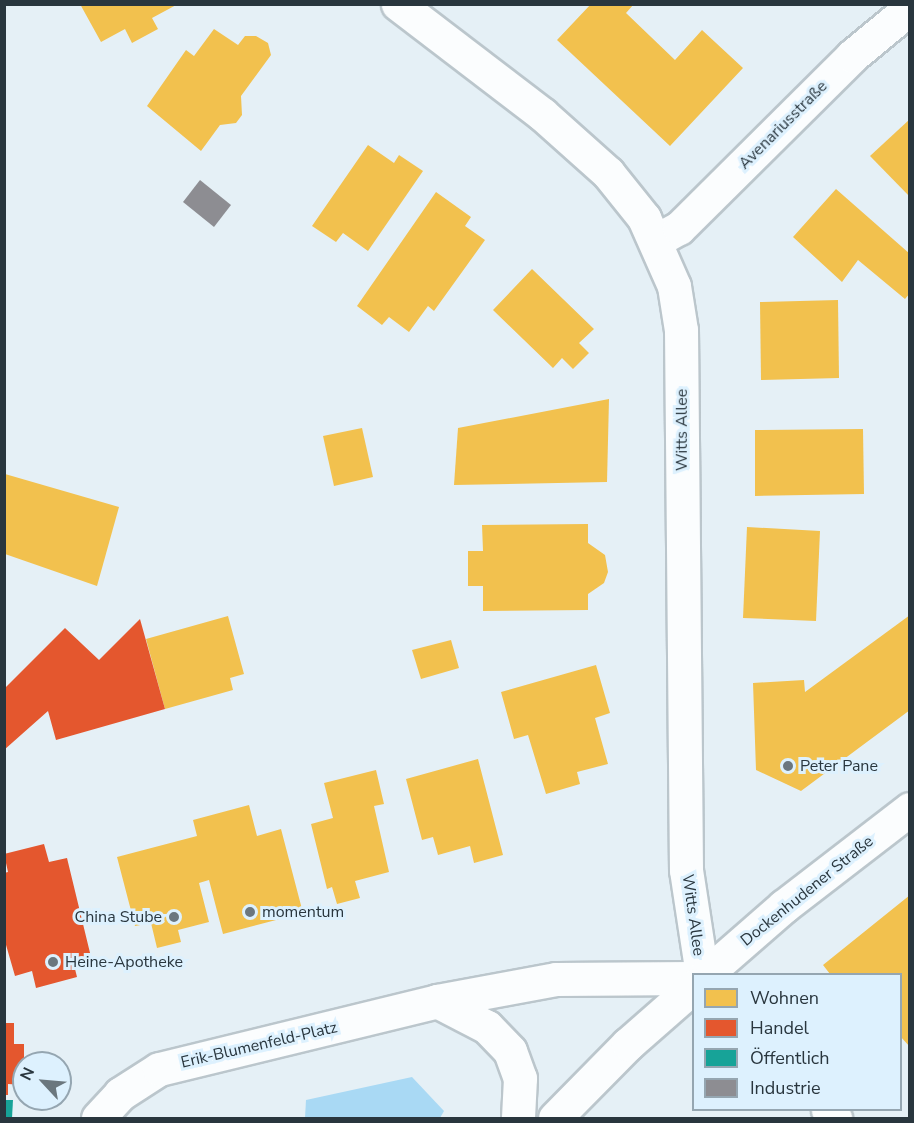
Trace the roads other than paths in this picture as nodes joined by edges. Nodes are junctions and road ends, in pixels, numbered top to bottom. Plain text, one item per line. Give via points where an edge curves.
1 (398, 4) edge
2 (909, 8) edge
3 (657, 240) junction
4 (909, 809) edge
5 (704, 973) edge
6 (706, 973) edge
7 (692, 978) edge
8 (692, 987) edge
9 (437, 1001) junction
10 (98, 1119) edge
11 (518, 1119) edge
12 (555, 1119) edge

1 - 3 street, Witts Allee via 578,144 608,173
2 - 3 street, Avenariusstraße via 852,56 679,228
3 - 5 street, Witts Allee via 674,286 681,330 686,870
4 - 6 street, Dockenhudener Straße via 784,906
7 - 9 street, Erik-Blumenfeld-Platz via 556,979
8 - 12 street via 628,1044
9 - 10 street, Erik-Blumenfeld-Platz via 159,1069 120,1094
9 - 11 street via 487,1027 510,1051 520,1078

